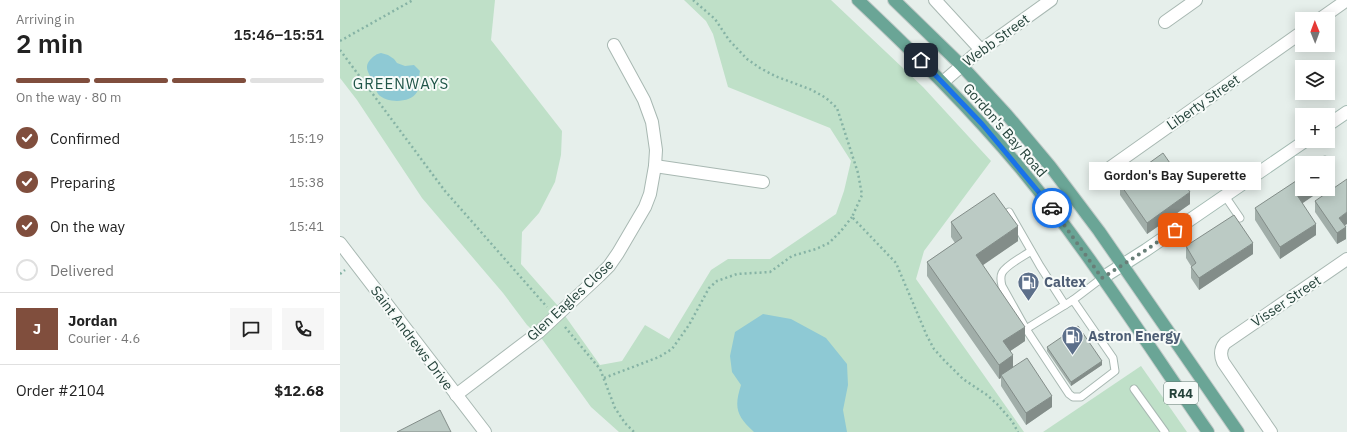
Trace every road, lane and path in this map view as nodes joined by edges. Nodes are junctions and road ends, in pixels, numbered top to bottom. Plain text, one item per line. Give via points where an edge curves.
1 (414, 0) edge
2 (693, 0) edge
3 (858, 0) edge
4 (894, 0) edge
5 (935, 0) edge
6 (1051, 0) edge
7 (1196, 0) edge
8 (1347, 0) edge
9 (1330, 12) edge
10 (1165, 22) dead end
11 (1295, 37) edge
12 (340, 41) edge
13 (614, 45) dead end
14 (340, 50) edge
15 (981, 50) junction
16 (961, 65) junction
17 (943, 82) junction
18 (1347, 112) edge
19 (1335, 120) edge
20 (1295, 148) edge
21 (655, 166) junction
22 (1104, 172) dead end
23 (764, 182) dead end
24 (1225, 196) junction
25 (1009, 212) edge
26 (852, 217) junction
27 (1240, 218) dead end
28 (340, 243) edge
29 (1031, 251) junction
30 (1347, 259) edge
31 (1122, 265) junction
32 (1102, 278) junction
33 (1073, 300) junction
34 (1065, 305) junction
35 (556, 317) junction
36 (1026, 329) junction
37 (604, 378) junction
38 (1134, 389) dead end
39 (456, 395) junction
40 (485, 432) edge
41 (634, 432) edge
42 (1018, 432) edge
43 (1165, 432) edge
44 (1208, 432) edge
45 (1238, 432) edge
46 (1271, 432) edge

1 - 12 path
2 - 26 path via 715,19 729,40 747,59 775,76 812,90 837,108 858,173 862,195
3 - 17 main road, Gordon's Bay Road / R44
4 - 16 main road, Gordon's Bay Road / R44
5 - 15 street
6 - 15 street, Webb Street
7 - 10 street
8 - 9 street
11 - 22 street, Liberty Street
13 - 21 street, Glen Eagles Close via 649,111 655,134
14 - 35 path via 445,191
15 - 16 street, Webb Street
16 - 17 street, Webb Street
16 - 31 main road, Gordon's Bay Road / R44 via 1050,166
17 - 32 main road, Gordon's Bay Road / R44 via 1022,171
18 - 19 street
20 - 24 street
21 - 23 street
21 - 35 street, Glen Eagles Close via 650,194 618,253 609,266
24 - 27 lane
24 - 31 street
25 - 29 lane
26 - 37 path via 829,243 792,256 770,272 737,274 717,281 709,288 689,325 672,349 659,357
26 - 42 path via 896,263 934,349 963,379 988,395 1012,421
28 - 39 street, Saint Andrews Drive
29 - 34 lane
29 - 36 lane via 1006,268 1000,278
30 - 46 street, Visser Street via 1225,343 1220,352 1223,362
31 - 32 street
31 - 45 main road, R44
32 - 33 lane
32 - 44 main road, Gordon's Bay Road / R44
33 - 34 lane
33 - 36 lane via 1114,358 1115,366 1115,371 1081,397 1069,394
34 - 36 lane
35 - 37 path via 600,369
35 - 39 street, Glen Eagles Close
37 - 41 path via 615,408
38 - 43 lane
39 - 40 street, Saint Andrews Drive

